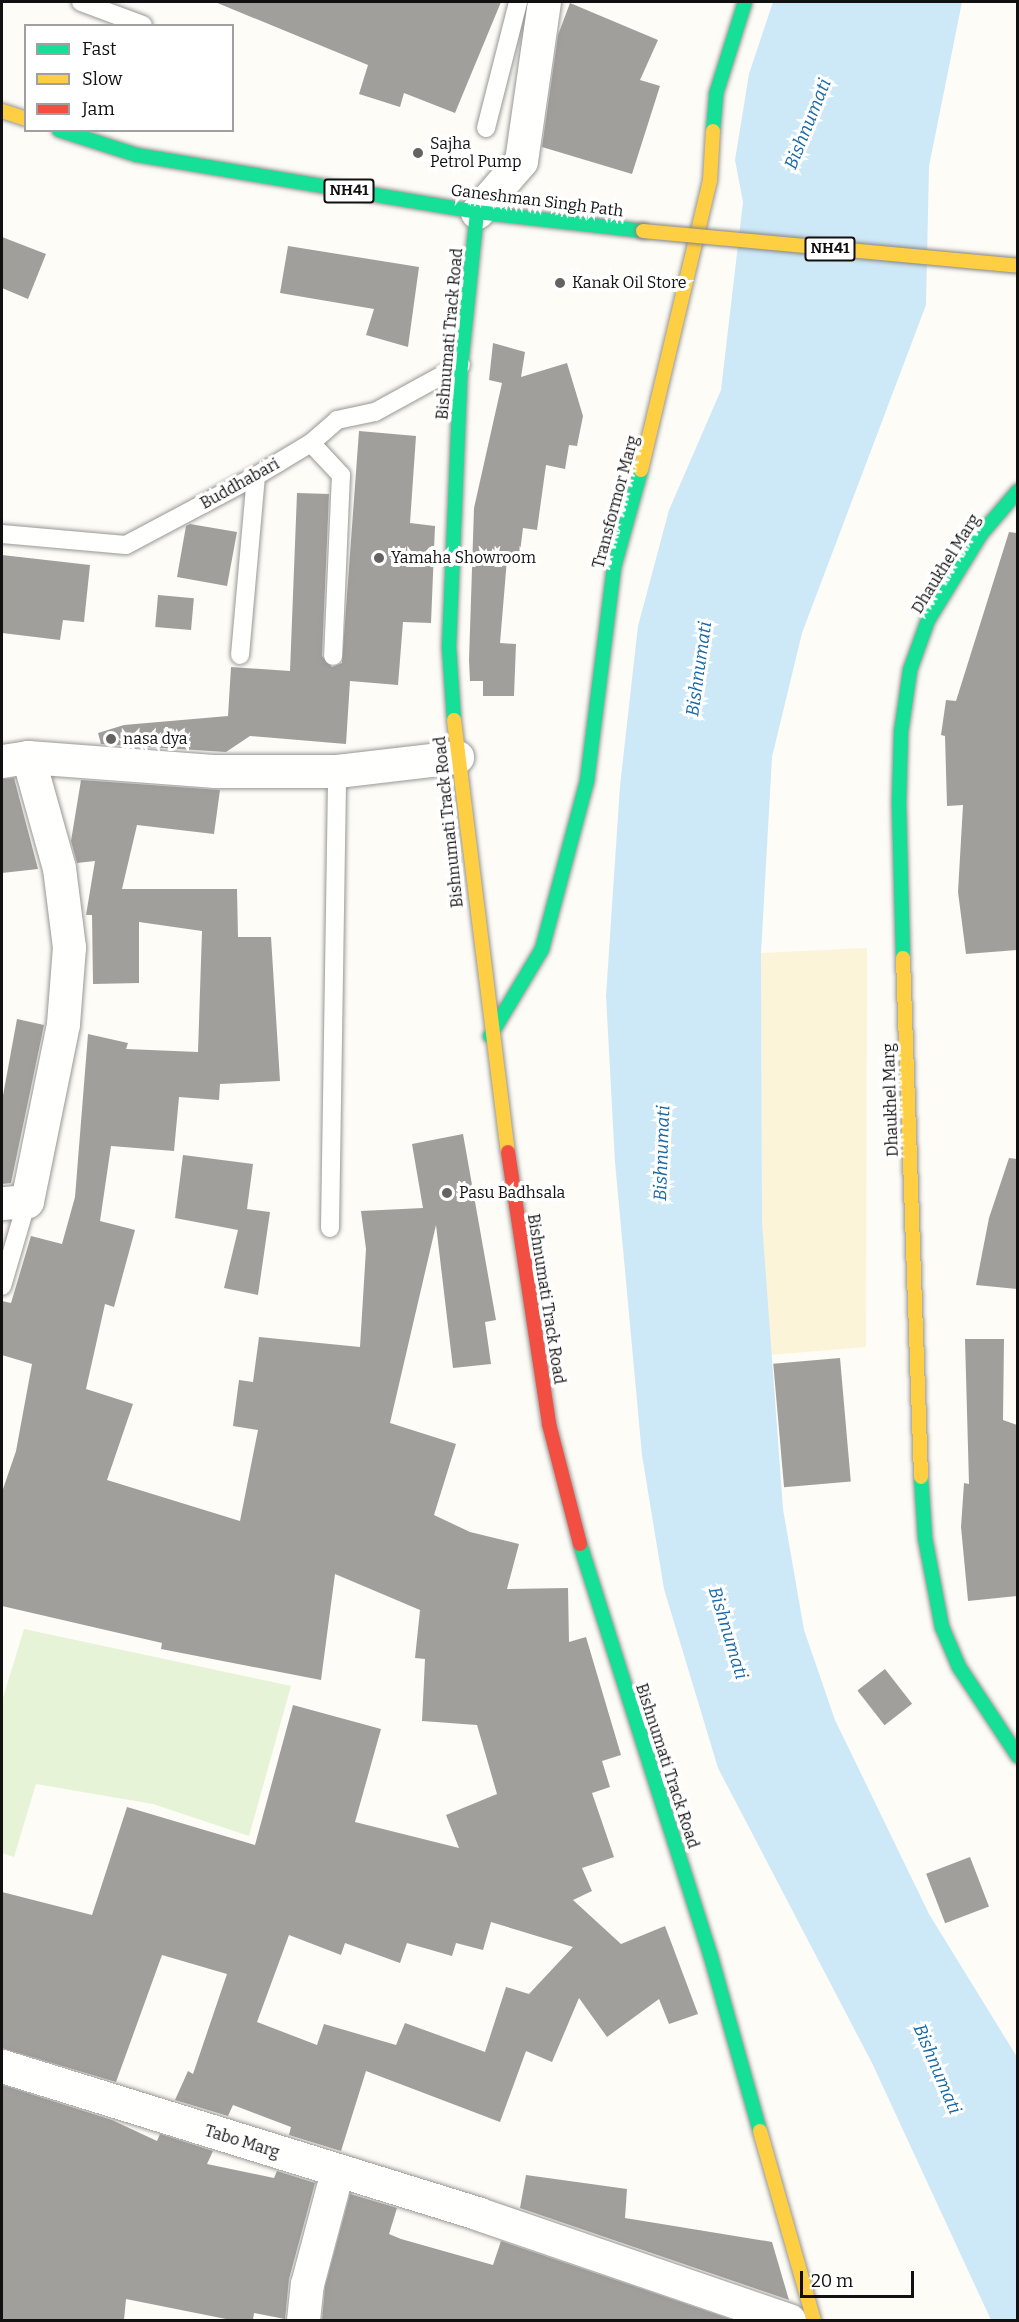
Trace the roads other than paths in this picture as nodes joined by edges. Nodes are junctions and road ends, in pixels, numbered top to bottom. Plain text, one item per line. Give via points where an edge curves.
1 (81, 2) edge
2 (518, 2) edge
3 (544, 2) edge
4 (745, 2) edge
5 (140, 24) edge
6 (2, 111) edge
7 (24, 118) edge
8 (486, 128) dead end
9 (65, 132) edge
10 (477, 212) junction
11 (1017, 266) edge
12 (461, 365) junction
13 (311, 443) junction
14 (256, 476) junction
15 (1017, 491) edge
16 (2, 534) edge
17 (240, 655) dead end
18 (333, 656) dead end
19 (457, 757) junction
20 (15, 759) edge
21 (337, 771) junction
22 (490, 1036) junction
23 (14, 1202) edge
24 (330, 1228) dead end
25 (2, 1286) edge
26 (1010, 1713) dead end
27 (996, 1724) junction
28 (1017, 1756) edge
29 (2, 2066) edge
30 (337, 2171) junction
31 (303, 2320) edge
32 (789, 2320) edge
33 (814, 2320) edge

1 - 5 lane
2 - 8 lane
3 - 10 street via 521,161
4 - 22 main road, Transformor Marg via 716,94 710,180 658,408 614,567 587,781 542,949
6 - 7 main road
9 - 10 main road, Ganeshman Singh Path / NH41 via 136,155
10 - 11 main road, Ganeshman Singh Path / NH41, bridge
10 - 12 main road, Bishnumati Track Road
12 - 13 lane, Buddhabari via 375,412 337,420
12 - 19 main road, Bishnumati Track Road via 449,647
13 - 14 lane, Buddhabari
13 - 18 lane via 341,475
14 - 16 lane, Buddhabari via 126,544
14 - 17 lane
15 - 27 main road, Dhaukhel Marg via 981,534 928,620 910,670 901,732 899,801 916,1400 925,1538 942,1627 959,1667
19 - 21 street
19 - 22 main road, Bishnumati Track Road
20 - 21 street via 215,771
20 - 23 street via 59,868 69,947 63,1024
21 - 24 lane
22 - 33 main road, Bishnumati Track Road via 549,1424 586,1568 711,1957
23 - 25 lane
26 - 27 main road
27 - 28 main road, Dhaukhel Marg
29 - 30 street, Tabo Marg
30 - 31 street via 307,2284
30 - 32 street, Tabo Marg via 479,2214

